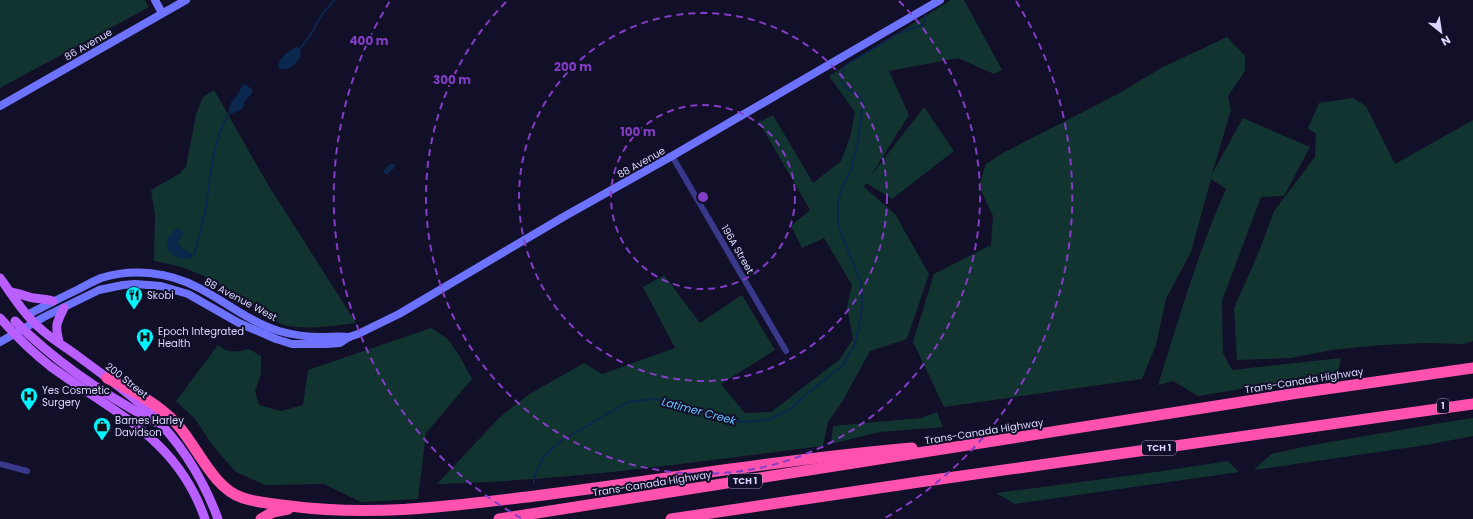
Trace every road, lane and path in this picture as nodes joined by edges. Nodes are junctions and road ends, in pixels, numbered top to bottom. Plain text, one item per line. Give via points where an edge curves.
1 (155, 0) edge
2 (186, 0) edge
3 (940, 0) edge
4 (162, 13) junction
5 (0, 106) edge
6 (672, 156) junction
7 (0, 278) edge
8 (10, 292) junction
9 (53, 301) junction
10 (64, 308) junction
11 (27, 315) junction
12 (0, 318) edge
13 (34, 322) junction
14 (7, 325) edge
15 (23, 329) junction
16 (14, 334) junction
17 (349, 337) junction
18 (0, 342) edge
19 (59, 342) junction
20 (786, 351) dead end
21 (1473, 368) edge
22 (107, 378) junction
23 (1473, 399) edge
24 (1473, 404) edge
25 (1413, 412) junction
26 (163, 426) junction
27 (990, 441) junction
28 (0, 464) edge
29 (27, 471) dead end
30 (303, 508) junction
31 (205, 519) edge
32 (218, 519) edge
33 (261, 519) edge
34 (499, 519) edge
35 (671, 519) edge

1 - 4 main road
2 - 4 main road, 86 Avenue
3 - 6 main road, 88 Avenue
4 - 5 main road, 86 Avenue
6 - 17 main road, 88 Avenue via 399,314
6 - 20 street, 196A Street
7 - 8 main road, 200 Street
8 - 9 main road
8 - 11 main road, 200 Street
9 - 11 main road, 88 Avenue West
9 - 17 main road, 88 Avenue West via 100,279 130,272 151,273 184,281 200,288 244,315 279,331 308,336
10 - 13 main road, 88 Avenue West
10 - 17 main road, 88 Avenue West via 99,290 123,285 149,284 188,294 257,332 292,344 326,344 340,342
10 - 19 main road via 56,322
11 - 13 main road, 200 Street
11 - 14 main road, 88 Avenue West
12 - 14 main road
13 - 15 main road, 88 Avenue West
13 - 19 main road, 200 Street
14 - 15 main road
14 - 16 main road
15 - 16 main road, 88 Avenue West
15 - 26 main road via 53,356 130,409
16 - 18 main road, 88 Avenue West
16 - 31 main road via 49,365 115,410 154,441 174,461 188,482
19 - 22 main road, 200 Street
21 - 27 highway, Trans-Canada Highway / TCH 1
22 - 26 main road, 200 Street
22 - 30 highway via 141,395 167,414 186,435 216,478 233,493 242,498
23 - 25 highway, 1
24 - 25 highway, TCH 1
25 - 35 highway, TCH 1
26 - 32 main road, 200 Street via 193,466
27 - 30 highway via 884,450 432,508 376,512
27 - 34 highway, Trans-Canada Highway / TCH 1
28 - 29 street
30 - 33 highway via 282,509

